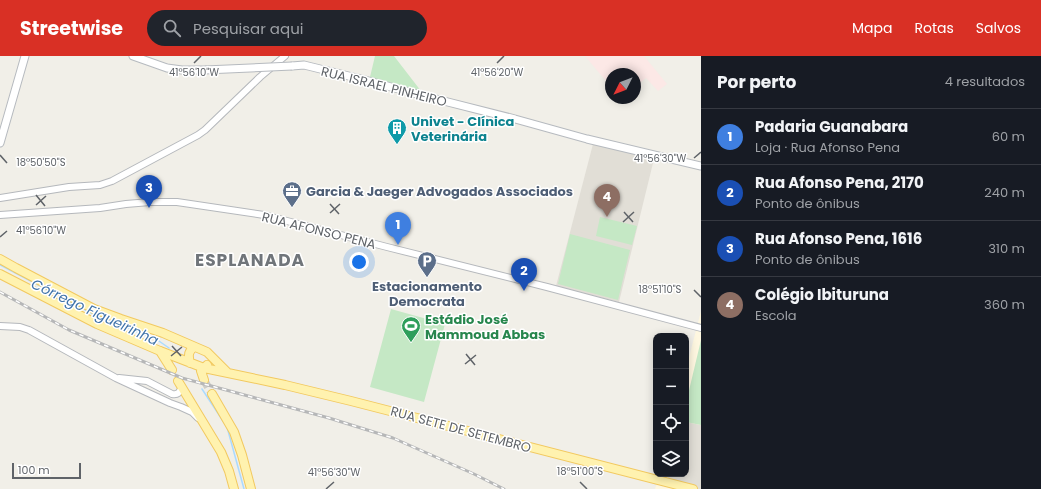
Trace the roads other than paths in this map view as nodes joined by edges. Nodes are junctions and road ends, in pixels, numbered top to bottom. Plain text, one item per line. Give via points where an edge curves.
1 (25, 56) edge
2 (133, 56) edge
3 (285, 56) edge
4 (0, 143) edge
5 (701, 166) edge
6 (0, 198) edge
7 (0, 215) edge
8 (0, 259) edge
9 (0, 274) edge
10 (91, 314) junction
11 (0, 326) edge
12 (701, 328) edge
13 (195, 347) junction
14 (160, 351) junction
15 (207, 352) junction
16 (190, 363) junction
17 (204, 368) junction
18 (172, 370) dead end
19 (228, 373) junction
20 (116, 378) junction
21 (204, 380) tunnel mouth
22 (180, 384) joint
23 (212, 394) tunnel mouth
24 (203, 421) junction
25 (234, 489) edge
26 (250, 489) edge
27 (693, 489) edge

1 - 4 main road
2 - 5 main road, RUA ISRAEL PINHEIRO, bridge via 167,68 182,70 304,66
3 - 6 street via 205,130 112,181 100,185 69,187
7 - 12 street, RUA AFONSO PENA via 163,202 264,215
8 - 10 main road, RUA SETE DE SETEMBRO
9 - 10 main road, RUA SETE DE SETEMBRO
10 - 13 main road, RUA SETE DE SETEMBRO via 121,319
10 - 14 main road, RUA SETE DE SETEMBRO via 111,331
11 - 20 street via 29,330
13 - 15 main road, RUA SETE DE SETEMBRO
13 - 16 main road via 189,354
14 - 16 main road, RUA SETE DE SETEMBRO
14 - 18 main road
15 - 17 main road via 210,360
15 - 19 main road, RUA SETE DE SETEMBRO
16 - 17 main road, RUA SETE DE SETEMBRO
17 - 19 main road, RUA SETE DE SETEMBRO
17 - 21 main road via 201,373
19 - 27 main road, RUA SETE DE SETEMBRO via 351,401
20 - 22 street via 147,382 176,395 179,393
20 - 24 street via 192,412
22 - 24 main road
23 - 26 main road via 234,432
24 - 25 main road via 221,452

